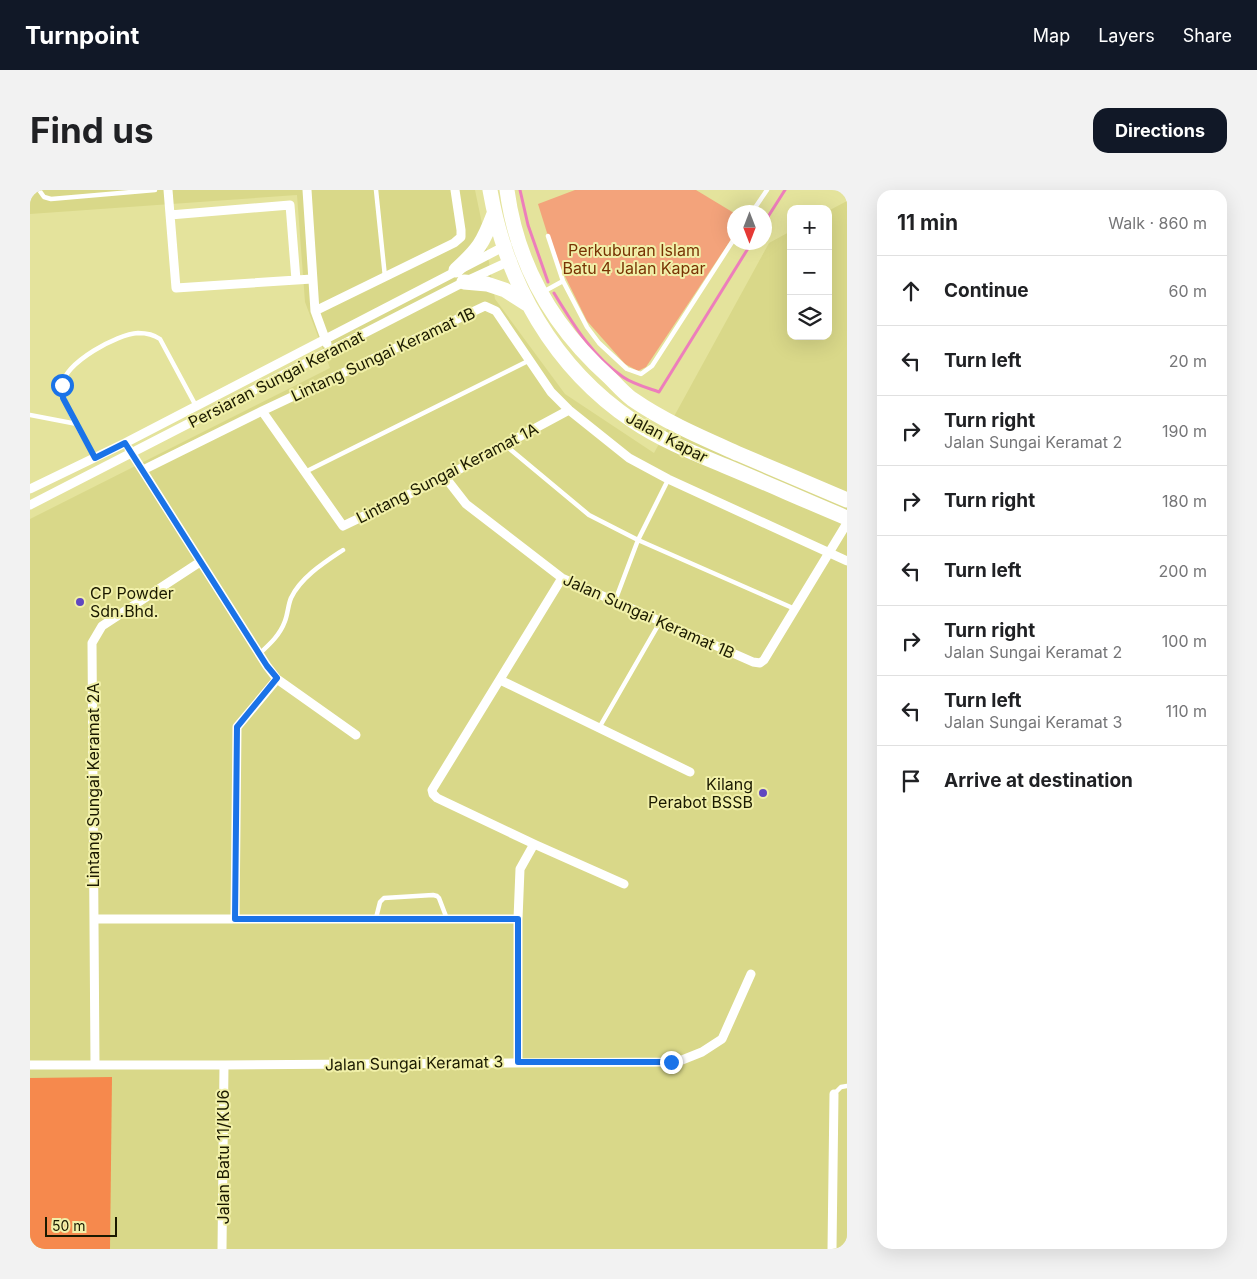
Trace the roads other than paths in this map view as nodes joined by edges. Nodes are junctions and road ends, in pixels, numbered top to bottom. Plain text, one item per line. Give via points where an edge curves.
1 (39, 190) edge
2 (155, 190) edge
3 (168, 190) edge
4 (307, 190) edge
5 (376, 190) edge
6 (455, 190) edge
7 (490, 190) edge
8 (507, 190) edge
9 (767, 190) edge
10 (757, 205) edge
11 (494, 214) junction
12 (170, 215) junction
13 (548, 236) dead end
14 (519, 240) junction
15 (504, 246) junction
16 (727, 250) edge
17 (524, 256) junction
18 (509, 262) junction
19 (460, 276) junction
20 (385, 277) junction
21 (312, 278) junction
22 (296, 280) junction
23 (563, 281) junction
24 (540, 293) junction
25 (527, 304) junction
26 (315, 311) junction
27 (324, 340) junction
28 (331, 351) junction
29 (530, 360) junction
30 (196, 406) junction
31 (262, 410) junction
32 (569, 410) junction
33 (30, 415) edge
34 (77, 424) junction
35 (125, 443) junction
36 (505, 445) junction
37 (132, 453) junction
38 (95, 458) junction
39 (142, 470) junction
40 (305, 472) junction
41 (445, 477) junction
42 (668, 480) junction
43 (30, 489) edge
44 (847, 500) edge
45 (30, 506) edge
46 (847, 518) edge
47 (847, 523) edge
48 (638, 540) junction
49 (343, 550) dead end
50 (829, 553) junction
51 (847, 561) edge
52 (200, 562) junction
53 (562, 578) junction
54 (615, 602) junction
55 (795, 609) junction
56 (660, 622) junction
57 (259, 654) junction
58 (277, 678) junction
59 (500, 680) junction
60 (599, 728) junction
61 (356, 735) dead end
62 (690, 772) dead end
63 (534, 844) junction
64 (624, 884) dead end
65 (94, 919) junction
66 (235, 919) junction
67 (376, 919) junction
68 (446, 919) junction
69 (518, 919) junction
70 (752, 974) dead end
71 (518, 1062) junction
72 (95, 1064) junction
73 (30, 1065) edge
74 (224, 1065) junction
75 (847, 1086) edge
76 (834, 1094) joint
77 (222, 1249) edge
78 (832, 1249) edge

1 - 2 lane via 44,197 51,199
3 - 12 street
4 - 21 street
5 - 20 lane
6 - 20 street via 461,237
7 - 11 highway, Jalan Kapar
8 - 14 highway, Jalan Kapar
9 - 10 lane
11 - 15 highway, Jalan Kapar
11 - 19 highway via 485,238
12 - 22 street via 176,288
12 - 22 street via 290,205
13 - 23 lane
14 - 15 street, Persiaran Sungai Keramat
14 - 17 highway, Jalan Kapar
15 - 18 highway, Jalan Kapar
15 - 19 street, Persiaran Sungai Keramat
16 - 23 lane via 652,366 641,374 627,370 599,342 587,327
17 - 18 street, Persiaran Sungai Keramat
17 - 24 highway, Jalan Kapar
18 - 19 street, Persiaran Sungai Keramat
18 - 25 highway, Jalan Kapar
19 - 25 highway via 505,290
19 - 27 street, Persiaran Sungai Keramat
19 - 28 street, Persiaran Sungai Keramat
20 - 26 street
21 - 22 street
21 - 26 street
23 - 24 lane
24 - 44 highway, Jalan Kapar via 586,356 632,398 687,431
25 - 46 highway, Jalan Kapar via 567,363 610,405 635,423 682,448
26 - 27 street
27 - 28 street
27 - 30 street, Persiaran Sungai Keramat
28 - 37 street, Persiaran Sungai Keramat
29 - 31 street, Lintang Sungai Keramat 1B via 496,311 485,306
29 - 32 street, Lintang Sungai Keramat 1B via 551,392
29 - 40 lane
30 - 34 lane via 160,339 152,334 137,333 85,356 69,370 62,385 63,398
30 - 35 street, Persiaran Sungai Keramat
31 - 39 street, Lintang Sungai Keramat 1B
31 - 40 street, Lintang Sungai Keramat 1A
32 - 36 street, Lintang Sungai Keramat 1A
32 - 42 street, Lintang Sungai Keramat 1B via 630,458
33 - 34 lane
34 - 38 lane
35 - 37 street
35 - 38 street, Persiaran Sungai Keramat
36 - 41 street, Lintang Sungai Keramat 1A
36 - 48 lane via 589,514
37 - 39 street
37 - 45 street, Persiaran Sungai Keramat
38 - 43 street, Persiaran Sungai Keramat
39 - 52 street
40 - 41 street, Lintang Sungai Keramat 1A via 343,526
41 - 53 street, Jalan Sungai Keramat 1B via 466,504
42 - 48 lane
42 - 50 street, Lintang Sungai Keramat 1B
47 - 50 street, Jalan Sungai Keramat 1B
48 - 54 lane
48 - 55 lane
49 - 57 lane via 306,579 292,598 285,622 275,640
50 - 51 street, Lintang Sungai Keramat 1B
50 - 55 street, Jalan Sungai Keramat 1B
52 - 57 street
52 - 65 street, Lintang Sungai Keramat 2A via 102,626 92,643
53 - 54 street, Jalan Sungai Keramat 1B
53 - 59 street
54 - 56 street, Jalan Sungai Keramat 1B
55 - 56 street, Jalan Sungai Keramat 1B via 760,663
56 - 60 lane
57 - 58 street
58 - 61 street
58 - 66 street via 237,727
59 - 60 street
59 - 63 street via 432,790 437,798
60 - 62 street
63 - 64 street
63 - 69 street via 520,869
65 - 66 street
65 - 72 street, Lintang Sungai Keramat 2A
66 - 67 street
67 - 68 street
67 - 68 lane via 384,898 433,895 437,896
68 - 69 street
69 - 71 street
70 - 71 street, Jalan Sungai Keramat 3 via 722,1039 677,1062
71 - 74 street, Jalan Sungai Keramat 3
72 - 73 street, Jalan Sungai Keramat 3
72 - 74 street, Jalan Sungai Keramat 3
74 - 77 street, Jalan Batu 11/KU6
75 - 76 lane
76 - 78 street

